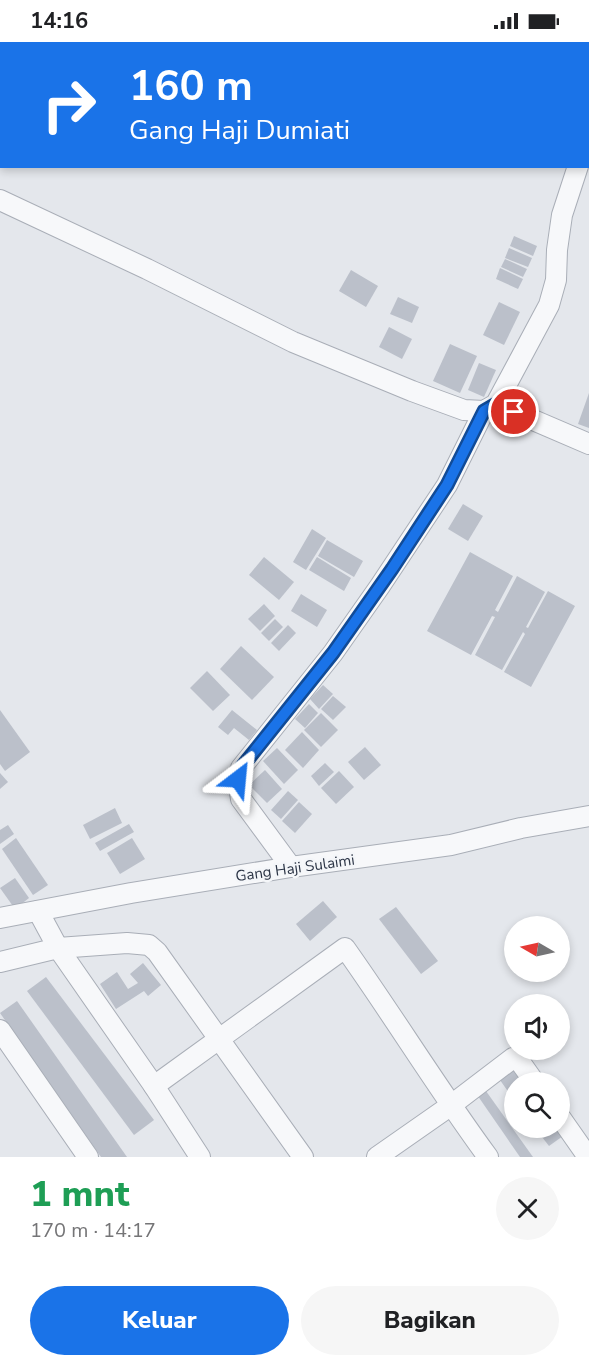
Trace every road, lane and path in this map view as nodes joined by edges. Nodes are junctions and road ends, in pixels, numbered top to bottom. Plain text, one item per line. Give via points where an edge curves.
1 (577, 168) edge
2 (0, 200) edge
3 (490, 408) junction
4 (589, 444) edge
5 (589, 816) edge
6 (291, 867) junction
7 (38, 911) junction
8 (0, 918) edge
9 (58, 948) junction
10 (0, 962) edge
11 (0, 1030) edge
12 (219, 1039) junction
13 (527, 1072) edge
14 (154, 1086) junction
15 (450, 1106) junction
16 (570, 1131) edge
17 (88, 1157) edge
18 (200, 1157) edge
19 (303, 1157) edge
20 (377, 1157) edge
21 (488, 1157) edge
22 (588, 1157) edge

1 - 3 street via 562,215 556,280 549,305
2 - 3 street via 293,342 464,410
3 - 4 street
3 - 6 street via 447,485 392,569 333,653 241,768 241,799
5 - 6 street, Gang Haji Sulaimi via 451,845
6 - 7 street, Gang Haji Sulaimi
7 - 8 street, Gang Haji Sulaimi
7 - 9 street
9 - 10 street
9 - 12 street via 149,945
9 - 14 street
11 - 17 street
12 - 14 street
12 - 15 street via 345,948
12 - 19 street
13 - 15 street via 514,1057
14 - 18 street
15 - 20 street
15 - 21 street
16 - 22 street

